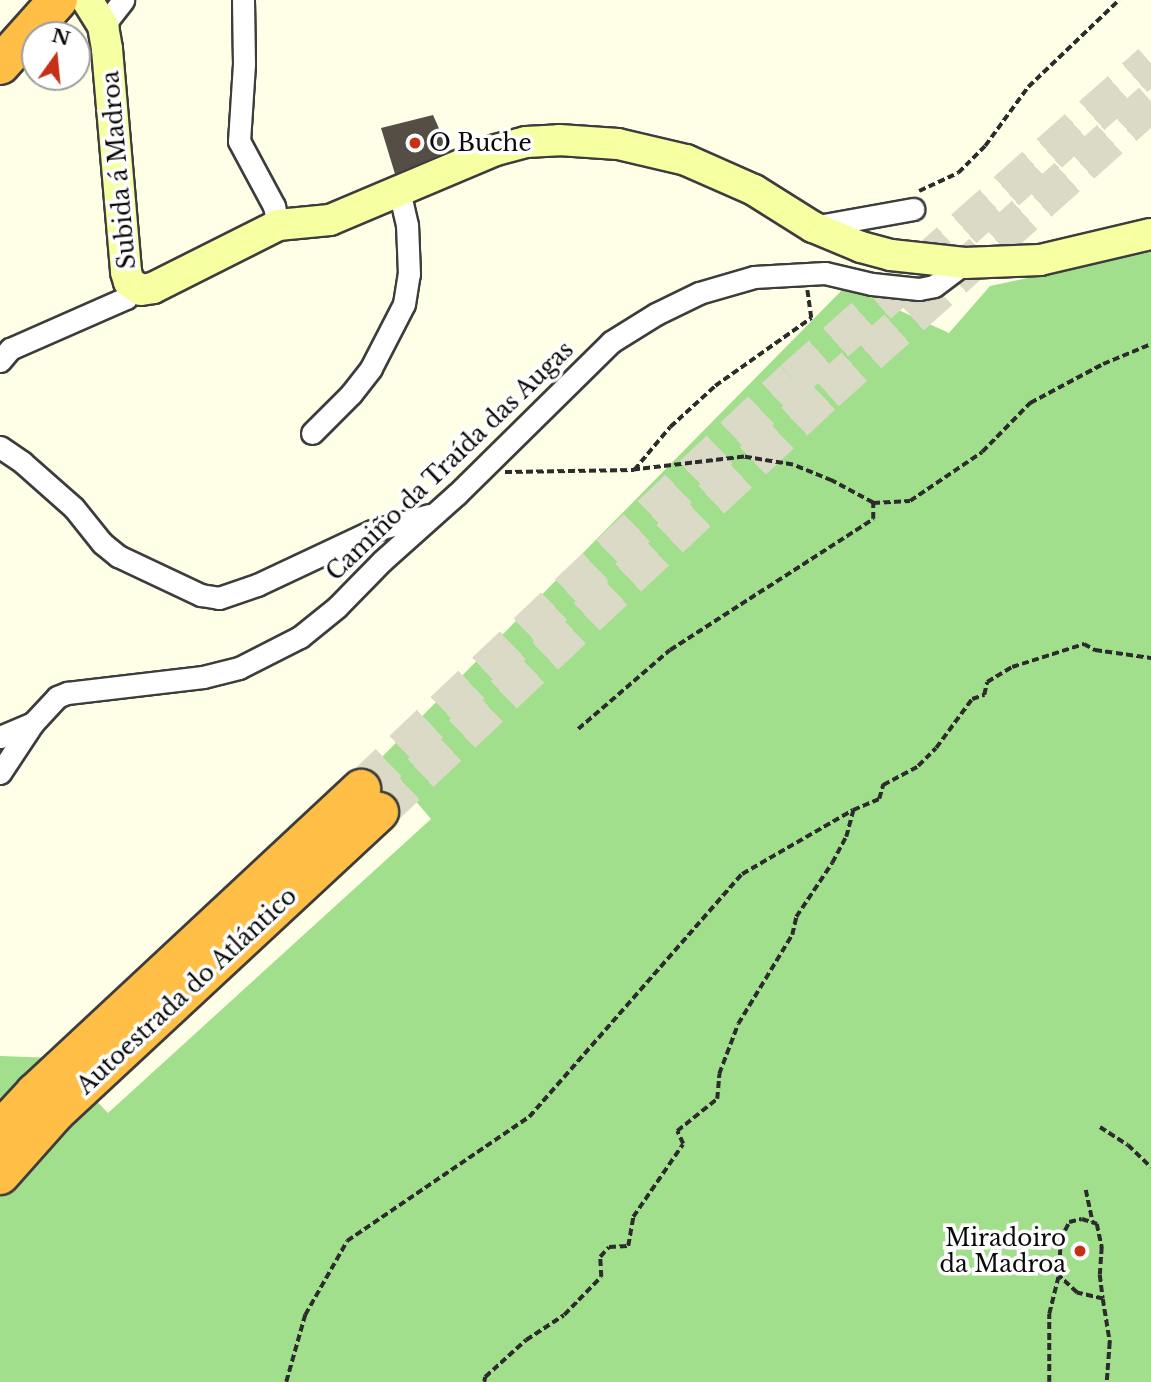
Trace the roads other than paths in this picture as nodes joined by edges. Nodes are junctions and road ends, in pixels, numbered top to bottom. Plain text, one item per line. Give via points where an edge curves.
1 (123, 0) edge
2 (243, 0) edge
3 (61, 2) edge
4 (103, 26) junction
5 (0, 65) edge
6 (399, 190) junction
7 (914, 209) road end
8 (278, 225) junction
9 (813, 227) junction
10 (1151, 234) edge
11 (965, 263) junction
12 (135, 286) junction
13 (1, 358) edge
14 (312, 433) dead end
15 (0, 447) edge
16 (436, 513) junction
17 (33, 723) junction
18 (0, 737) edge
19 (0, 773) edge
20 (0, 1131) edge
21 (0, 1175) edge

1 - 4 street
2 - 8 street via 239,141 274,206
3 - 4 street, Subida á Madroa
3 - 5 highway
4 - 12 street, Subida á Madroa via 126,272
6 - 8 street, Subida á Madroa via 330,220
6 - 9 street, Subida á Madroa via 506,147 585,141 655,150 711,169
6 - 14 street via 407,225 409,274 404,304 371,368
7 - 9 street
8 - 12 street, Subida á Madroa via 153,288
9 - 11 street, Subida á Madroa via 891,255
10 - 11 street, Subida á Madroa via 1049,259
11 - 16 street, Camiño da Traída das Augas via 934,286 919,289 805,272 737,280 699,293 633,326
12 - 13 street via 126,298 10,349
15 - 16 street via 74,508 118,556 201,595 219,597 257,585 372,531
16 - 17 street, Camiño da Traída das Augas via 300,637 239,668 203,677 67,693 48,705
17 - 18 street
17 - 19 street, Camiño da Traída das Augas
20 - 21 highway, Autoestrada do Atlántico via 35,1093 370,801 56,1112

